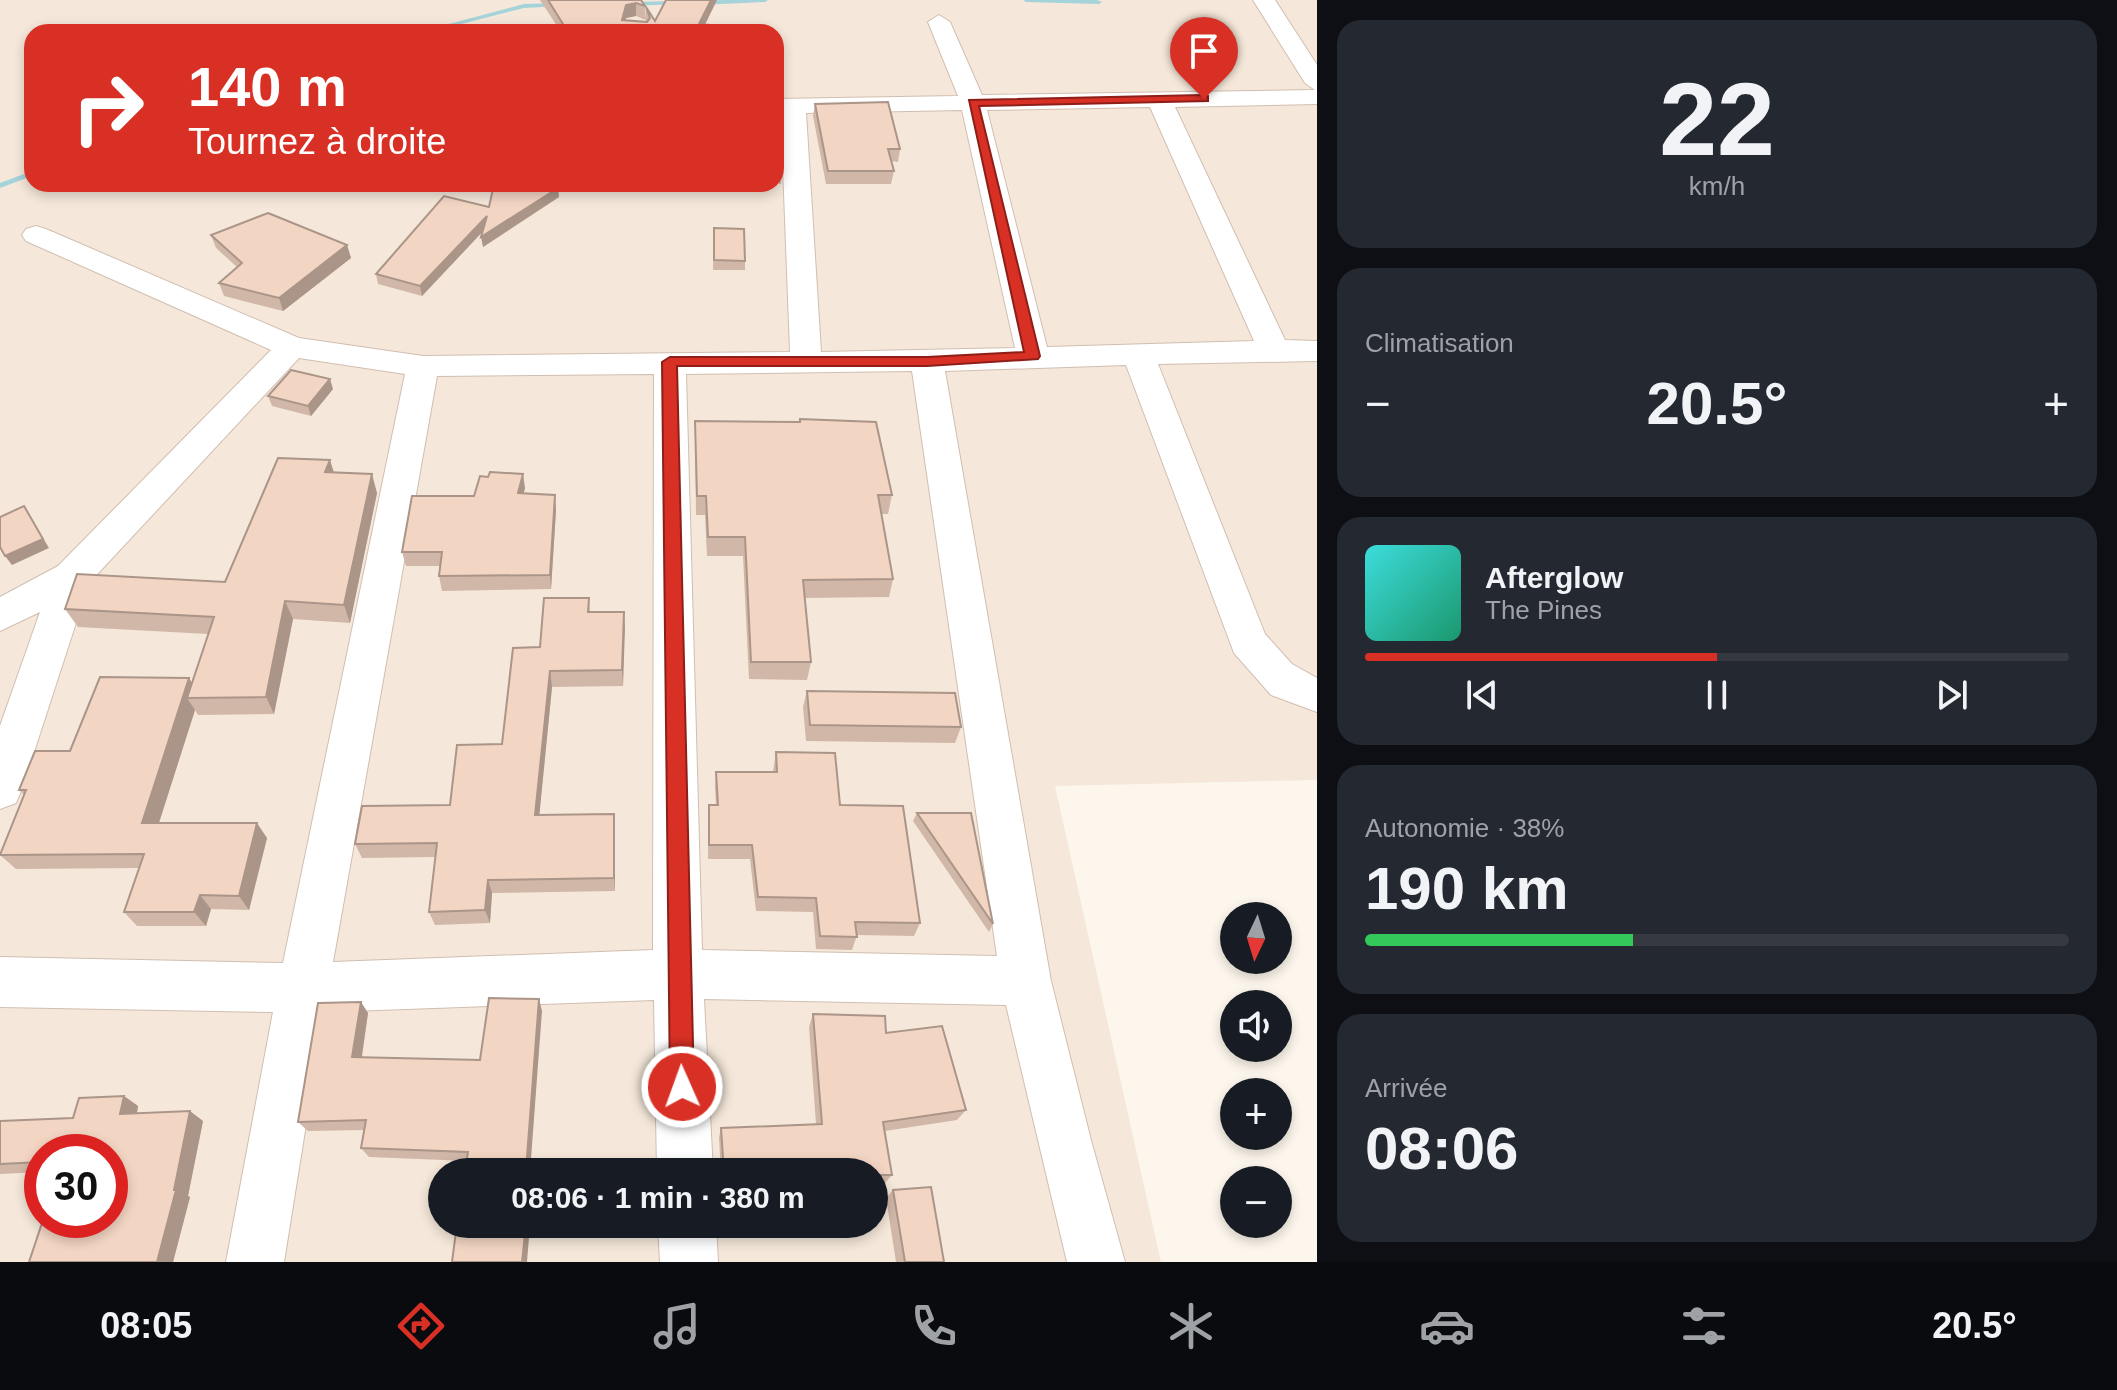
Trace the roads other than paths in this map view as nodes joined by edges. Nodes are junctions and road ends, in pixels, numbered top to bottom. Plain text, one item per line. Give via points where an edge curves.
1 (1264, 0) edge
2 (939, 22) dead end
3 (1317, 83) edge
4 (1317, 97) edge
5 (1159, 99) junction
6 (973, 103) junction
7 (785, 106) edge
8 (36, 235) dead end
9 (292, 347) junction
10 (1274, 350) junction
11 (1317, 351) edge
12 (1033, 356) junction
13 (1139, 356) junction
14 (806, 360) junction
15 (927, 361) junction
16 (670, 362) junction
17 (423, 366) junction
18 (72, 576) junction
19 (0, 616) edge
20 (1317, 695) edge
21 (0, 789) edge
22 (678, 974) junction
23 (1026, 981) junction
24 (0, 982) edge
25 (303, 988) junction
26 (685, 1158) edge
27 (688, 1238) edge
28 (255, 1262) edge
29 (689, 1262) edge
30 (1096, 1262) edge

1 - 3 street
2 - 6 street
4 - 5 street
5 - 6 street
5 - 10 street
6 - 7 street
6 - 12 street
7 - 14 street
8 - 9 street
9 - 17 street
9 - 18 street
10 - 11 street
10 - 13 street
12 - 13 street
12 - 15 street
13 - 20 street via 1248,642 1272,675
14 - 15 street
14 - 16 street
15 - 23 street
16 - 17 street
16 - 22 street
17 - 25 street
18 - 19 street
18 - 21 street
22 - 23 street
22 - 25 street
22 - 26 street
23 - 30 street
24 - 25 street
25 - 28 street
27 - 29 street

